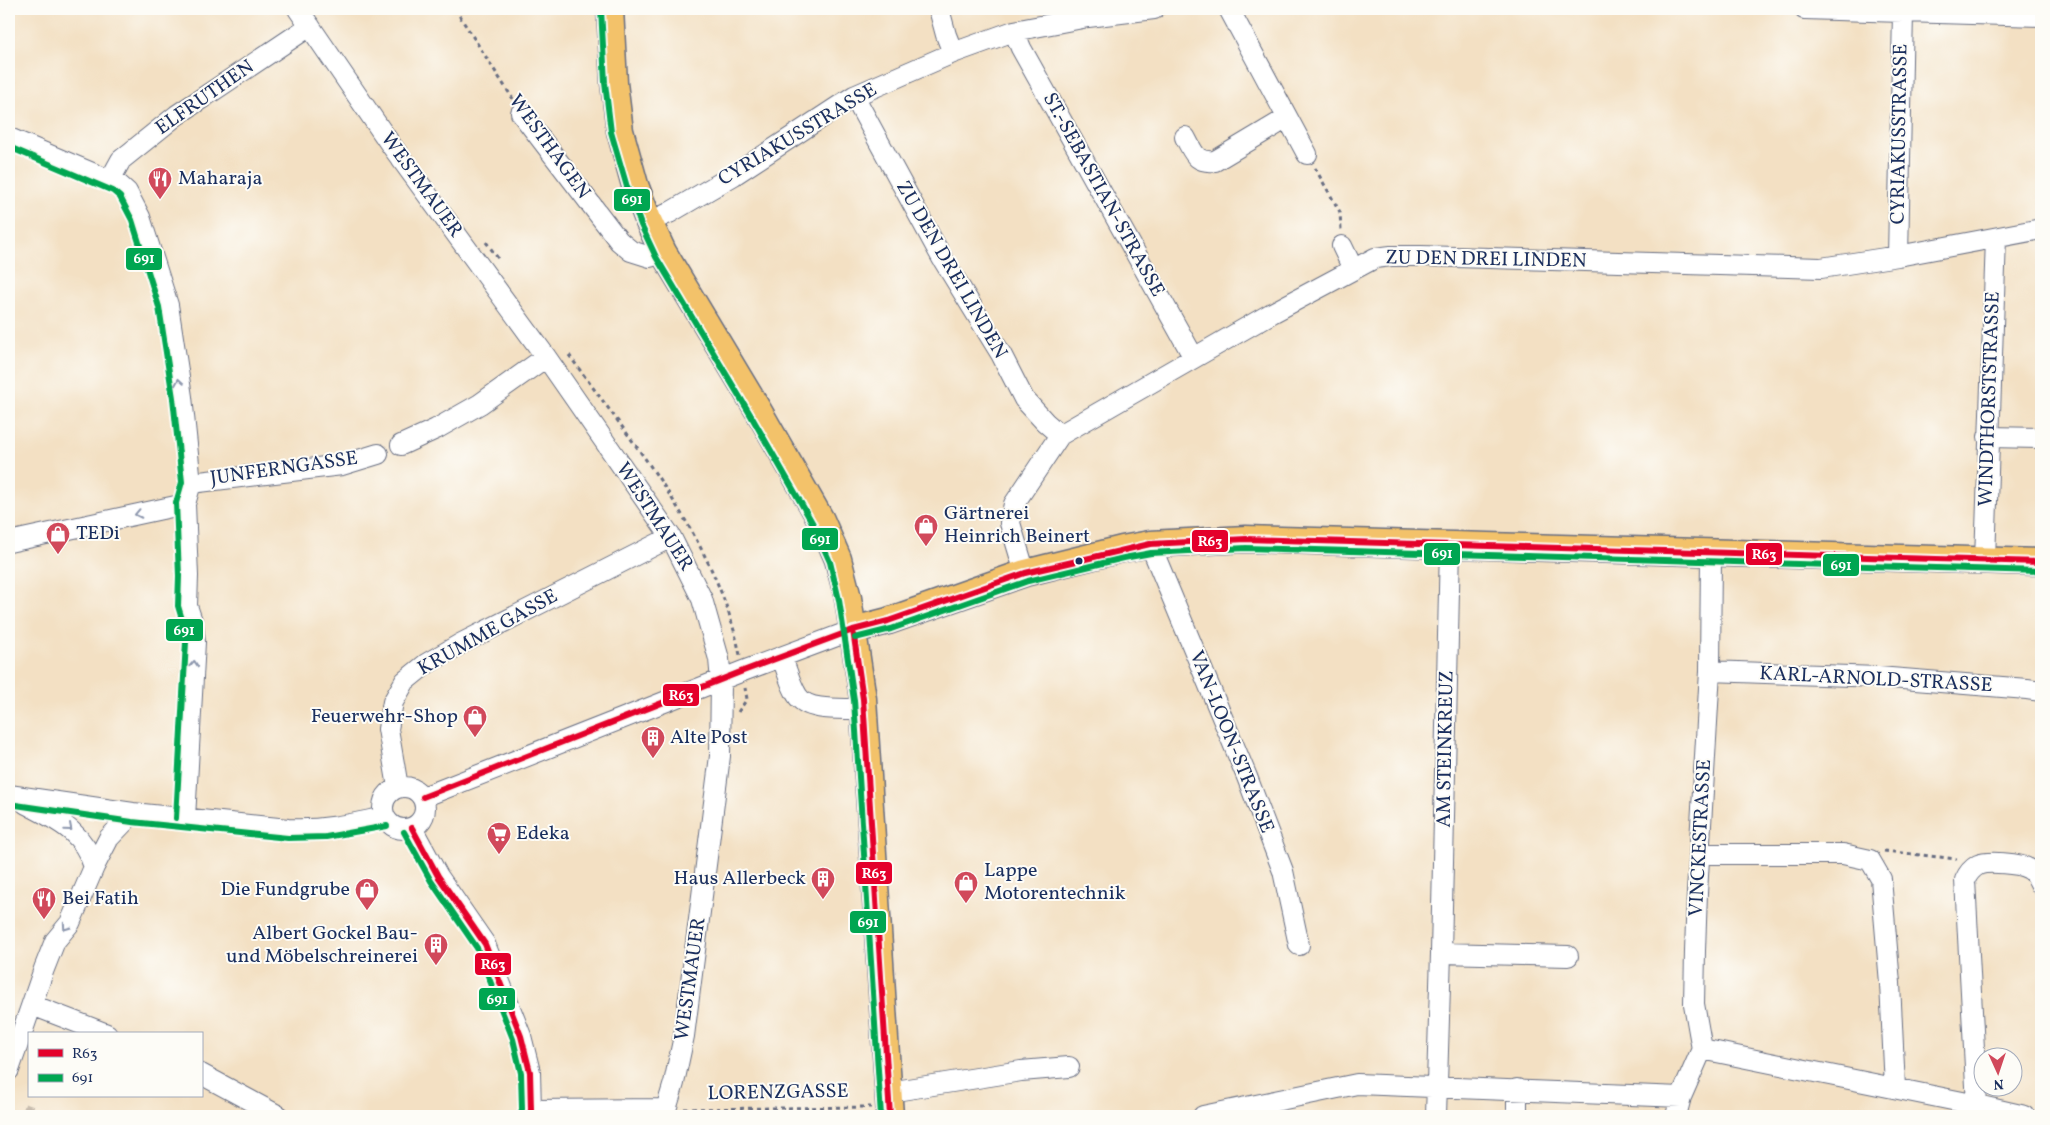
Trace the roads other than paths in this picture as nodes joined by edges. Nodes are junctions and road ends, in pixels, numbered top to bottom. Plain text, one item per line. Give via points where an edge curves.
1 (298, 9) edge
2 (939, 9) edge
3 (1154, 9) edge
4 (1229, 9) edge
5 (1804, 9) edge
6 (607, 10) edge
7 (1963, 11) edge
8 (1902, 12) junction
9 (2041, 16) edge
10 (310, 26) junction
11 (1014, 31) junction
12 (953, 53) junction
13 (854, 96) junction
14 (521, 113) road end
15 (1287, 118) junction
16 (1185, 137) dead end
17 (9, 138) edge
18 (1307, 154) road end
19 (110, 180) junction
20 (649, 222) junction
21 (2041, 229) edge
22 (1996, 238) junction
23 (1342, 246) road end
24 (664, 252) junction
25 (1898, 256) junction
26 (1353, 269) junction
27 (546, 357) junction
28 (1194, 358) junction
29 (1060, 434) junction
30 (1988, 437) junction
31 (2041, 438) edge
32 (401, 445) dead end
33 (378, 454) dead end
34 (190, 483) junction
35 (186, 504) junction
36 (671, 537) junction
37 (9, 542) edge
38 (1150, 544) junction
39 (1450, 545) junction
40 (1711, 554) junction
41 (1985, 560) junction
42 (2041, 562) edge
43 (1025, 573) junction
44 (854, 630) junction
45 (782, 658) junction
46 (1710, 671) junction
47 (722, 681) junction
48 (2041, 692) edge
49 (864, 709) junction
50 (398, 787) junction
51 (10, 795) edge
52 (423, 797) junction
53 (133, 813) junction
54 (185, 818) junction
55 (385, 818) junction
56 (412, 828) junction
57 (1700, 854) junction
58 (94, 867) junction
59 (2039, 880) edge
60 (1299, 945) dead end
61 (1441, 953) junction
62 (1568, 956) dead end
63 (32, 1005) junction
64 (102, 1032) edge
65 (14, 1038) edge
66 (1702, 1049) junction
67 (1069, 1068) dead end
68 (9, 1070) edge
69 (202, 1075) edge
70 (1437, 1086) junction
71 (1894, 1088) junction
72 (1517, 1089) junction
73 (889, 1105) edge
74 (1977, 1105) junction
75 (1678, 1107) edge
76 (530, 1113) edge
77 (665, 1113) edge
78 (279, 1116) edge
79 (1203, 1116) edge
80 (1436, 1116) edge
81 (1517, 1116) edge
82 (2025, 1116) edge

1 - 10 street, WESTMAUER
2 - 12 street
3 - 11 street, CYRIAKUSSTRASSE
4 - 15 street
5 - 8 street
6 - 20 main road via 620,131
7 - 8 street
7 - 9 street
8 - 25 street, CYRIAKUSSTRASSE
10 - 19 street, ELFRUTHEN via 177,115 121,160
10 - 27 street, WESTMAUER via 391,144
11 - 12 street, CYRIAKUSSTRASSE
11 - 28 street, ST.-SEBASTIAN-STRASSE
12 - 13 street, CYRIAKUSSTRASSE
13 - 20 street, CYRIAKUSSTRASSE via 734,174
13 - 29 street, ZU DEN DREI LINDEN via 942,258 1001,354 1024,399
14 - 24 street, WESTHAGEN via 619,241 631,251 650,257
15 - 16 street via 1215,160 1204,162 1196,157
15 - 18 street
17 - 19 street
34 -> 19 street via 182,397 168,305 140,217 127,192
20 - 24 main road
21 - 22 street, ZU DEN DREI LINDEN
22 - 25 street, ZU DEN DREI LINDEN
22 - 30 street, WINDTHORSTSTRASSE
23 - 26 street
24 - 44 main road via 821,520 838,559
25 - 26 street, ZU DEN DREI LINDEN via 1820,268 1391,256 1375,258
26 - 28 street, ZU DEN DREI LINDEN
27 - 32 street via 480,404
27 - 36 street, WESTMAUER
28 - 29 street, ZU DEN DREI LINDEN
29 - 43 street, ZU DEN DREI LINDEN via 1014,504 1010,523
30 - 31 street
30 - 41 street, WINDTHORSTSTRASSE
33 - 34 street, JUNFERNGASSE via 342,465
34 - 35 street
35 -> 37 street
54 -> 35 street via 196,642 187,606
36 - 47 street, WESTMAUER via 702,599
36 - 50 street, KRUMME GASSE via 462,643 405,681 394,702 388,729
38 - 39 main road via 1246,539
38 - 43 main road
38 - 60 street, VAN-LOON-STRASSE via 1283,871
39 - 40 main road
39 - 61 street, AM STEINKREUZ
40 - 41 main road
40 - 46 street, VINCKESTRASSE
41 - 42 main road
43 - 44 main road
44 - 45 street
44 - 49 main road
45 - 47 street
45 - 49 street via 797,696 804,703 827,708
46 - 48 street, KARL-ARNOLD-STRASSE via 1878,677
46 - 57 street, VINCKESTRASSE
47 - 52 street
47 - 77 street, WESTMAUER via 720,756 684,1036
49 - 73 main road
50 - 52 street via 417,790
50 - 55 street via 385,800
51 - 53 street
51 -> 58 street via 66,825 83,843
52 - 56 street via 426,809 422,821
53 - 54 street
53 - 58 street via 110,838
54 - 55 street via 310,830
55 - 56 street via 396,828
56 - 76 street via 438,876 485,944 521,1036 530,1072
57 - 66 street, VINCKESTRASSE via 1694,1004
57 - 71 street via 1843,854 1870,860 1881,879 1890,983
58 -> 63 street via 70,923 55,942
59 - 74 street via 2030,869 2020,864 1980,864 1969,872 1965,880
61 - 62 street
61 - 70 street, AM STEINKREUZ
63 - 64 street
63 - 65 street
65 - 68 street
66 - 71 street
66 - 75 street
67 - 73 street via 1021,1071
69 - 78 street
70 - 72 street
70 - 79 street via 1357,1084
70 - 80 street, AM STEINKREUZ
71 - 74 street
72 - 75 street
72 - 81 street
74 - 82 street
76 - 77 street

